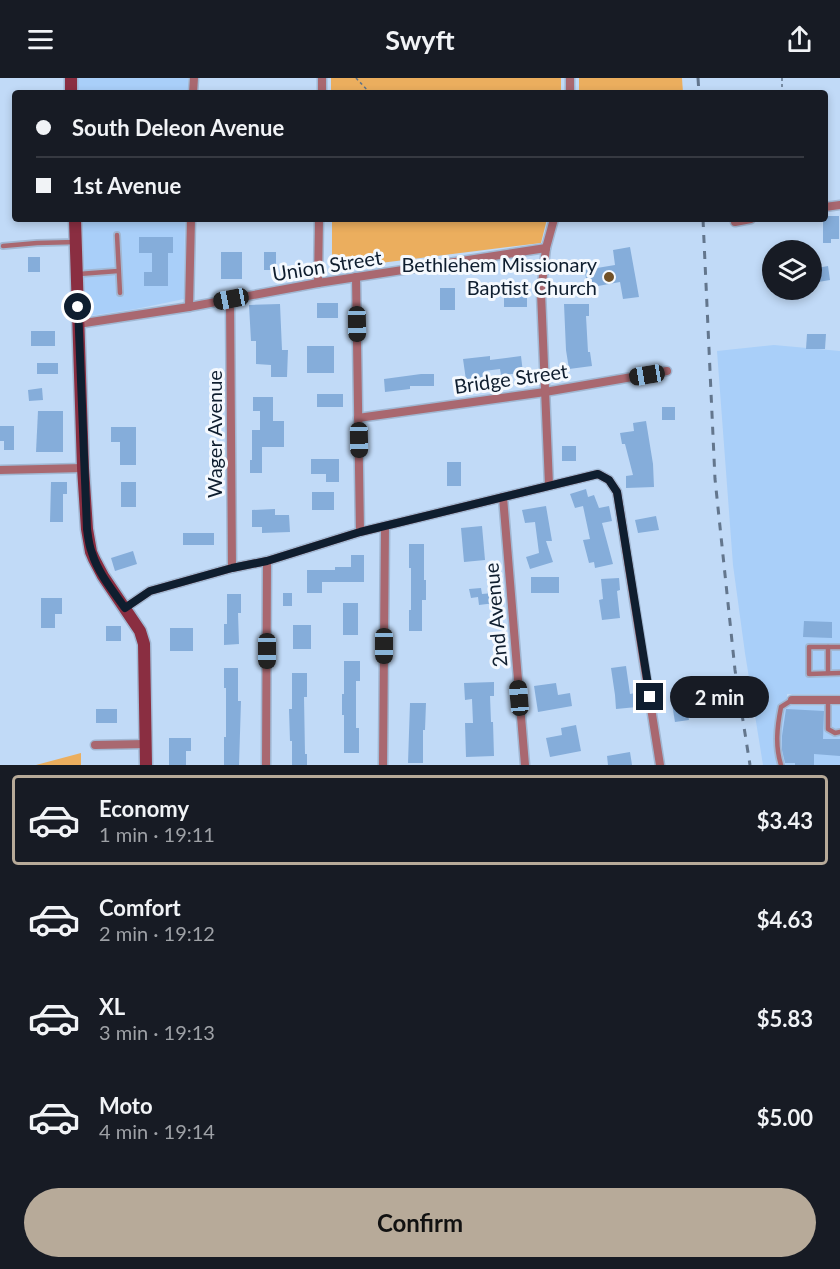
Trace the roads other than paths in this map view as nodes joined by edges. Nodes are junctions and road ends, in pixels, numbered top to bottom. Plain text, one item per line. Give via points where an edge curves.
1 (75, 222) edge
2 (191, 222) edge
3 (319, 222) edge
4 (553, 222) edge
5 (117, 235) dead end
6 (76, 243) junction
7 (3, 246) dead end
8 (546, 248) junction
9 (118, 271) junction
10 (77, 274) junction
11 (356, 277) junction
12 (318, 283) junction
13 (120, 293) dead end
14 (231, 299) junction
15 (189, 307) junction
16 (78, 324) junction
17 (667, 371) dead end
18 (545, 392) junction
19 (358, 418) junction
20 (83, 468) junction
21 (0, 470) edge
22 (549, 485) junction
23 (503, 497) junction
24 (385, 526) junction
25 (360, 532) junction
26 (267, 561) junction
27 (232, 568) junction
28 (125, 608) junction
29 (828, 647) junction
30 (840, 647) edge
31 (840, 673) edge
32 (828, 674) junction
33 (792, 700) joint
34 (828, 700) junction
35 (840, 700) edge
36 (840, 732) edge
37 (146, 744) junction
38 (95, 745) dead end
39 (146, 765) edge
40 (266, 765) edge
41 (383, 765) edge
42 (525, 765) edge
43 (660, 765) edge
44 (781, 765) edge

1 - 6 street
2 - 15 street
3 - 12 street
4 - 8 street
5 - 9 lane
6 - 7 lane
6 - 10 street
8 - 11 street, Union Street
8 - 18 street via 541,293
9 - 10 lane
9 - 13 lane
10 - 16 street
11 - 12 street, Union Street
11 - 19 street
12 - 14 street, Union Street
14 - 15 street, Union Street
14 - 27 street, Wager Avenue
15 - 16 street, Union Street
16 - 20 street
17 - 18 street, Bridge Street
18 - 19 street, Bridge Street
18 - 22 street
19 - 25 street
20 - 21 street
20 - 28 street via 91,552
22 - 23 street
22 - 43 street via 598,474 609,480 617,492
23 - 24 street
23 - 42 street, 2nd Avenue
24 - 25 street
24 - 41 street
25 - 26 street
26 - 27 street
26 - 40 street
27 - 28 street via 150,591
28 - 37 street via 144,644
29 - 30 lane
29 - 32 lane
29 - 32 lane via 809,647 809,674
31 - 32 lane
33 - 34 street
33 - 44 lane via 781,707 777,723
34 - 35 street
34 - 36 lane via 828,729
37 - 38 street
37 - 39 street

